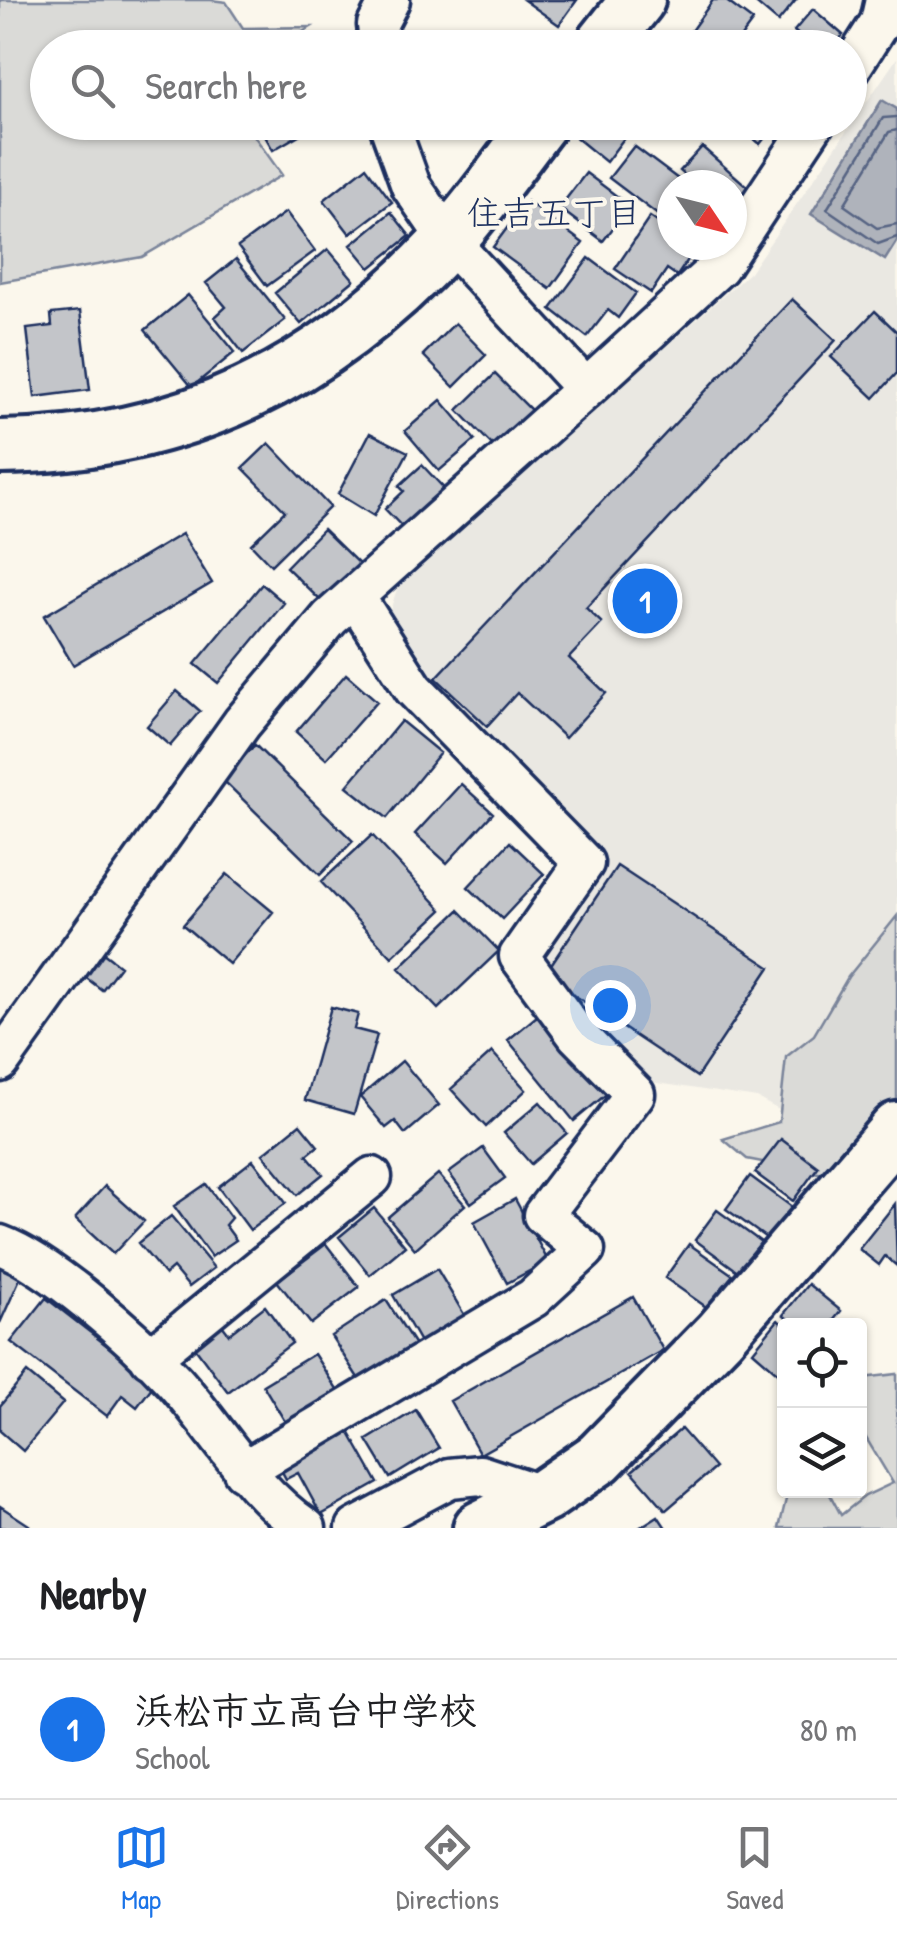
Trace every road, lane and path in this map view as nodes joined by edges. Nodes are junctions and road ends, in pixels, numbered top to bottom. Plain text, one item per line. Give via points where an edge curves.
1 (390, 0) edge
2 (638, 0) edge
3 (885, 0) edge
4 (378, 30) edge
5 (614, 30) edge
6 (867, 42) edge
7 (394, 140) edge
8 (527, 140) edge
9 (804, 140) edge
10 (448, 240) junction
11 (586, 389) junction
12 (0, 447) edge
13 (355, 598) junction
14 (0, 1062) edge
15 (897, 1129) edge
16 (372, 1178) dead end
17 (0, 1245) edge
18 (150, 1358) junction
19 (244, 1471) junction
20 (544, 1496) junction
21 (306, 1528) edge
22 (356, 1528) edge
23 (480, 1528) edge

1 - 4 street
2 - 5 street
3 - 6 street
7 - 10 street via 411,186
8 - 10 street
9 - 11 street via 719,267
10 - 11 street
10 - 12 street via 362,323 259,390 132,432
11 - 13 street
13 - 14 street via 330,618 242,723
13 - 19 street via 414,689 584,863 519,956 578,1035 635,1094 543,1214 585,1250 532,1298
15 - 20 street via 720,1334 599,1458
16 - 18 street
17 - 18 street via 31,1257
18 - 19 street
19 - 21 street
20 - 22 street via 480,1475 450,1478
20 - 23 street

